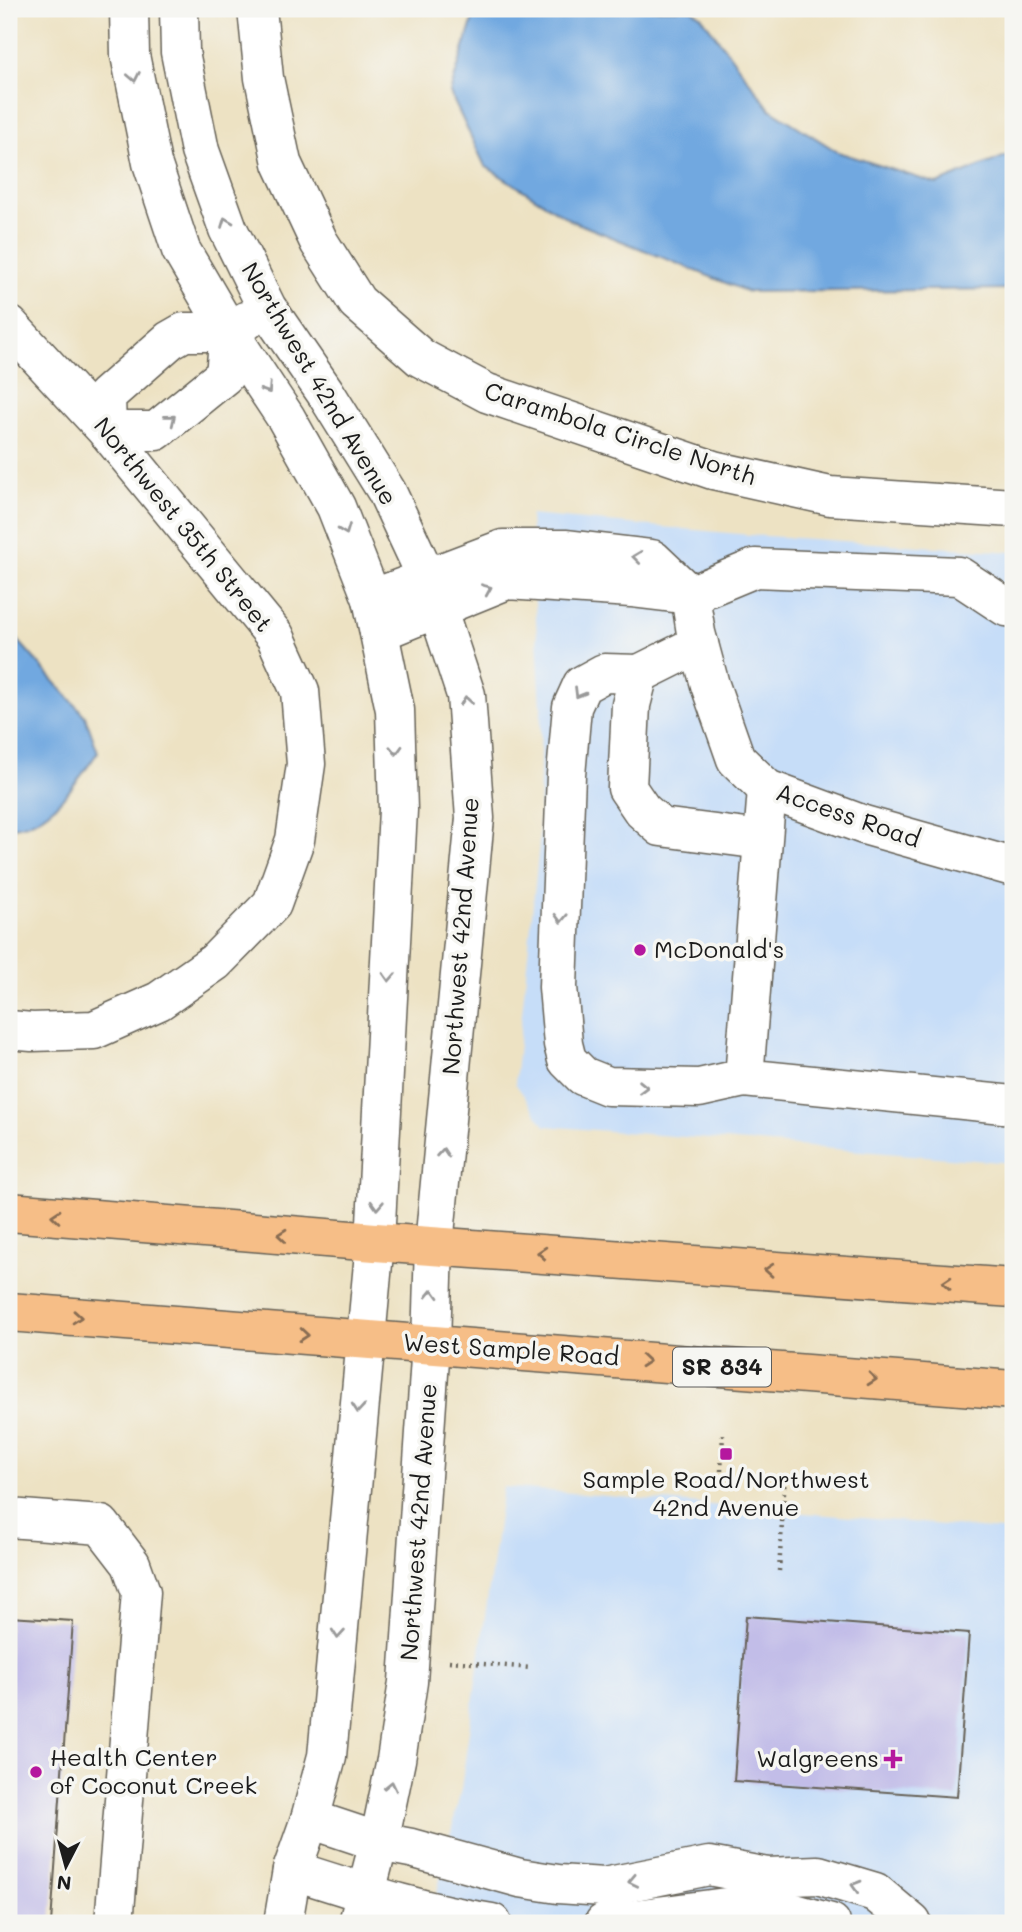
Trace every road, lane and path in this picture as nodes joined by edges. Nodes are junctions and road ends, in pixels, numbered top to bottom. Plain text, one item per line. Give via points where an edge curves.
1 (129, 9) edge
2 (179, 9) edge
3 (257, 9) edge
4 (267, 308) junction
5 (9, 324) edge
6 (229, 332) junction
7 (107, 431) junction
8 (1013, 508) edge
9 (433, 595) junction
10 (691, 595) junction
11 (1013, 608) edge
12 (375, 616) junction
13 (699, 644) junction
14 (639, 674) junction
15 (767, 789) junction
16 (762, 840) junction
17 (1013, 867) edge
18 (9, 1030) edge
19 (744, 1078) junction
20 (1013, 1105) edge
21 (9, 1212) edge
22 (375, 1242) junction
23 (434, 1245) junction
24 (1013, 1288) edge
25 (9, 1312) edge
26 (365, 1340) junction
27 (430, 1344) junction
28 (1013, 1390) edge
29 (723, 1434) dead end
30 (720, 1471) dead end
31 (785, 1476) dead end
32 (9, 1518) edge
33 (779, 1571) dead end
34 (449, 1661) dead end
35 (531, 1668) dead end
36 (310, 1819) junction
37 (379, 1842) junction
38 (292, 1870) junction
39 (362, 1908) edge
40 (114, 1923) edge
41 (283, 1923) edge
42 (492, 1923) edge
43 (604, 1923) edge
44 (831, 1923) edge
45 (912, 1923) edge

1 -> 6 street, Northwest 42nd Avenue via 130,55 152,163 181,250
4 -> 2 street, Northwest 42nd Avenue via 228,229 200,151 180,52
3 - 8 street, Carambola Circle North via 264,78 282,163 314,231 357,302 421,358 487,393 713,470 830,496
4 - 6 street
4 - 9 street, Northwest 42nd Avenue via 326,392 387,492
5 - 7 street, Northwest 35th Street
6 - 7 street via 184,332 170,341 106,396
7 -> 6 street via 156,431 225,375
6 -> 12 street, Northwest 42nd Avenue via 286,418 336,507
7 - 18 street, Northwest 35th Street via 275,636 300,691 306,764 295,841 272,904 215,962 159,1001 94,1030
9 - 10 street via 503,550 566,549 652,559
9 - 12 street
23 -> 9 street, Northwest 42nd Avenue via 475,818 466,695
10 - 11 street via 755,568 796,569 959,576
10 - 13 street, Access Road
12 -> 22 street, Northwest 42nd Avenue via 395,710 398,810
13 - 14 street
13 - 15 street, Access Road via 736,760
14 - 16 street via 631,705 627,788 642,810 662,827
14 -> 19 street via 604,673 582,685 572,706 558,987 567,1060 583,1076 608,1086 699,1088
15 - 16 street
15 - 17 street, Access Road via 864,825
16 - 19 street
19 - 20 street
22 -> 21 main road
22 - 23 main road
22 - 26 street, Northwest 42nd Avenue
24 -> 23 main road
27 -> 23 street, Northwest 42nd Avenue
25 -> 26 main road, West Sample Road / SR 834
26 - 27 main road, West Sample Road / SR 834
26 -> 36 street, Northwest 42nd Avenue via 327,1756
27 -> 28 main road, West Sample Road / SR 834
37 -> 27 street, Northwest 42nd Avenue via 408,1682
29 - 30 path
31 - 33 path
32 - 40 street via 102,1525 131,1564 141,1592
34 - 35 path
36 - 37 street
36 - 38 street, Northwest 42nd Avenue
37 - 39 street, Northwest 42nd Avenue
45 -> 37 street via 875,1892 818,1875 767,1877 709,1866 604,1887 558,1884
38 - 39 street
38 - 41 street, Northwest 42nd Avenue
39 - 42 street
43 - 44 street via 726,1907 790,1912

